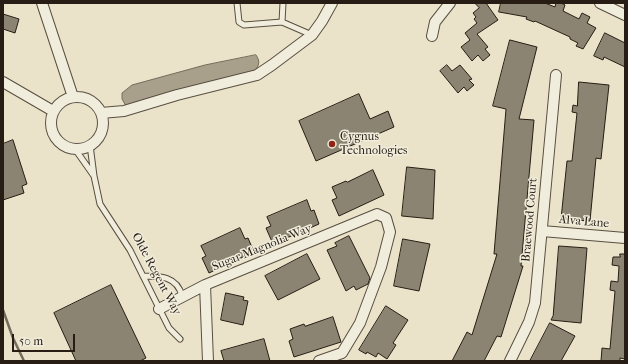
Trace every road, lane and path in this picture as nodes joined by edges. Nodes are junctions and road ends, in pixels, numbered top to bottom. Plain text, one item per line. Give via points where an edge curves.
1 (42, 3) edge
2 (237, 3) edge
3 (283, 3) edge
4 (332, 3) edge
5 (450, 3) edge
6 (600, 3) edge
7 (625, 15) edge
8 (282, 22) junction
9 (312, 35) junction
10 (432, 36) dead end
11 (556, 75) dead end
12 (3, 82) edge
13 (73, 97) junction
14 (53, 111) junction
15 (101, 113) junction
16 (90, 145) junction
17 (75, 149) junction
18 (94, 176) junction
19 (542, 231) junction
20 (625, 238) edge
21 (143, 276) junction
22 (205, 285) junction
23 (182, 296) junction
24 (159, 309) junction
25 (180, 339) dead end
26 (208, 361) edge
27 (319, 361) edge
28 (510, 361) edge

1 - 13 street
2 - 8 lane via 239,22 244,25
3 - 8 lane
4 - 9 street
5 - 10 street via 435,22
6 - 7 street
8 - 9 lane
9 - 15 street via 257,75 124,111
11 - 19 street, Braewood Court
12 - 14 street
13 - 14 street via 64,100
13 - 15 street via 89,99
14 - 17 street via 51,129 55,137 66,147
15 - 16 street via 101,133
16 - 17 street
16 - 18 lane, Olde Regent Way
17 - 18 lane, Olde Regent Way
18 - 21 lane, Olde Regent Way via 100,204 130,250
19 - 20 street, Alva Lane
19 - 28 street, Braewood Court via 532,312
21 - 23 lane via 172,280 180,287
21 - 24 lane, Olde Regent Way
22 - 23 street, Sugar Magnolia Way
22 - 26 street
22 - 27 street, Sugar Magnolia Way via 377,214 386,218 390,232 381,267 360,323 342,353
23 - 24 street, Sugar Magnolia Way
24 - 25 lane, Olde Regent Way via 169,328

